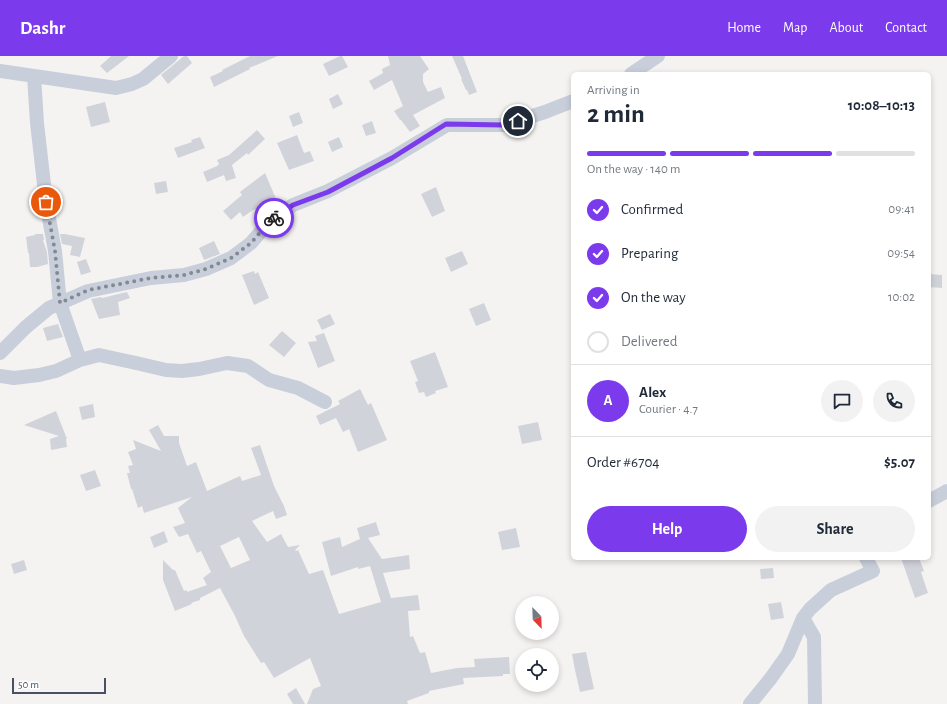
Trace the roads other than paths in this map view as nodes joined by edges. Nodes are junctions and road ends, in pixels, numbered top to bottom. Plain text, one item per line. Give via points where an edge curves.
1 (171, 56) edge
2 (658, 56) edge
3 (0, 71) edge
4 (635, 72) edge
5 (34, 76) junction
6 (571, 102) edge
7 (60, 303) junction
8 (0, 353) edge
9 (80, 360) junction
10 (0, 376) edge
11 (325, 402) dead end
12 (947, 491) edge
13 (931, 501) edge
14 (867, 560) edge
15 (803, 618) junction
16 (750, 704) edge
17 (816, 704) edge

1 - 5 street via 143,79 116,88
2 - 4 street
3 - 5 street
5 - 7 street via 46,202 55,251
6 - 7 street via 504,125 446,124 392,158 328,192 293,205 270,221 251,243 231,258 184,275 151,278 88,290
7 - 8 street via 49,308 26,327
7 - 9 street
9 - 10 street via 39,376
9 - 11 street via 99,355 166,370 182,371 227,363 248,366 269,380 298,388
12 - 13 street
14 - 15 street via 872,571 831,590
15 - 16 street via 788,654
15 - 17 street via 814,637

